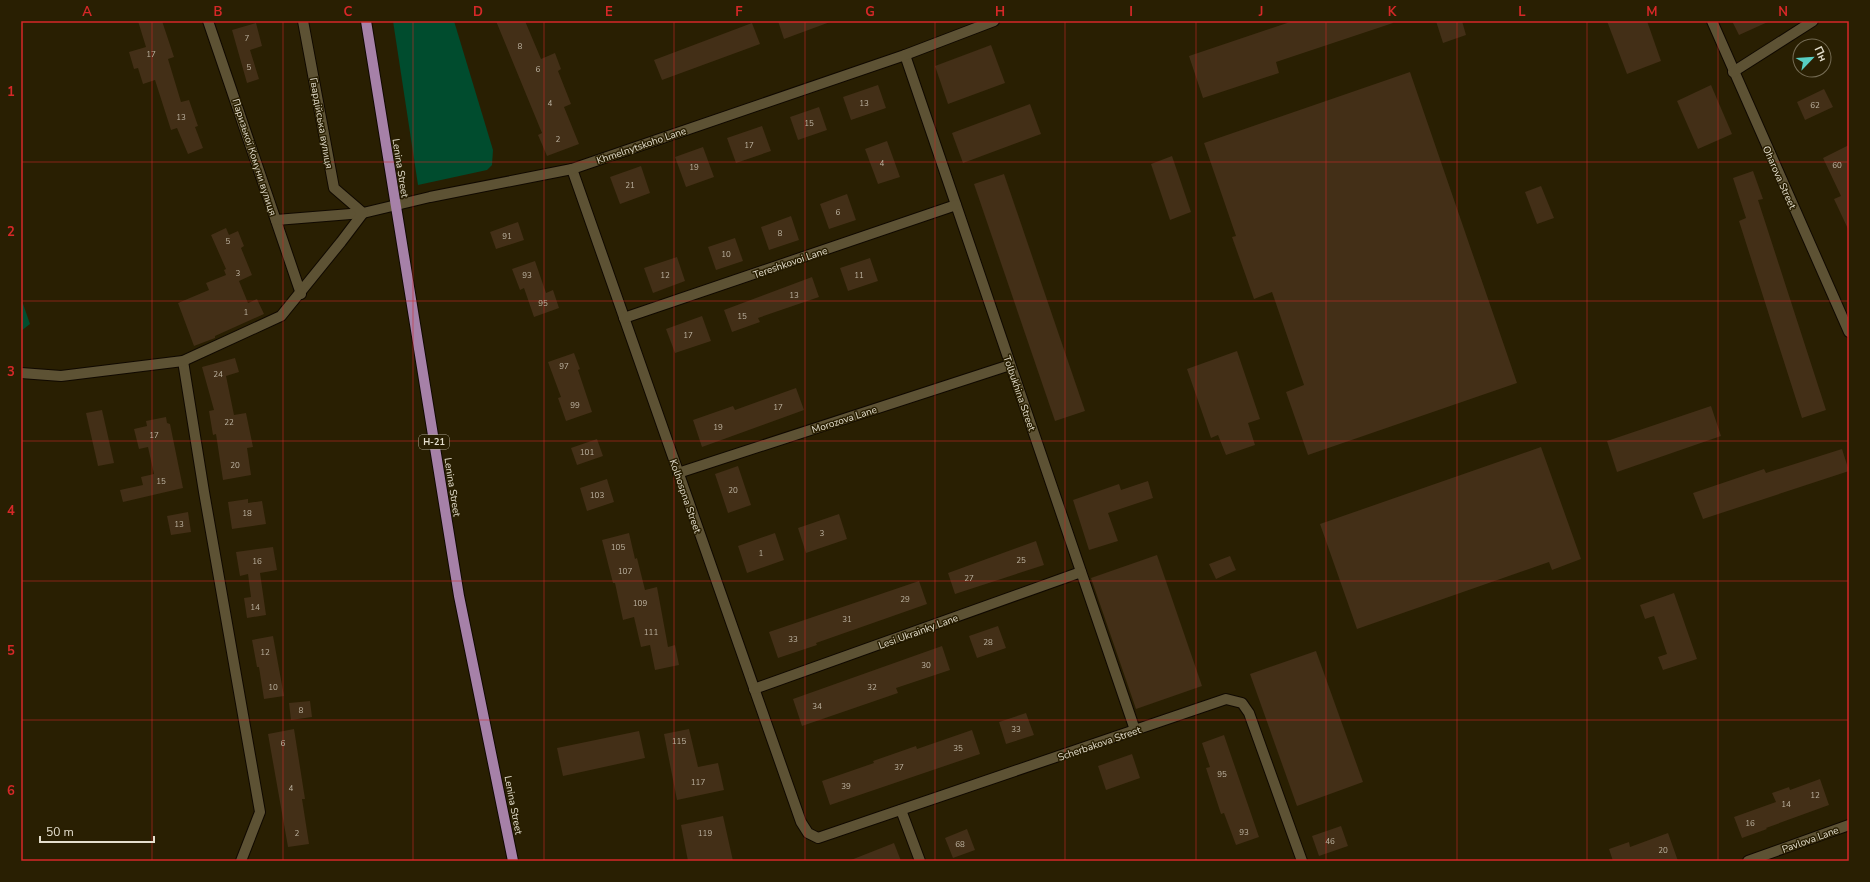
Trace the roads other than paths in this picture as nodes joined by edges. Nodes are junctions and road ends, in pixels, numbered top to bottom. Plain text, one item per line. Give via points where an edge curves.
1 (208, 21) edge
2 (303, 21) edge
3 (366, 21) edge
4 (994, 21) edge
5 (1712, 21) edge
6 (1813, 21) edge
7 (905, 55) junction
8 (1733, 72) junction
9 (572, 169) junction
10 (395, 204) junction
11 (956, 205) junction
12 (362, 212) junction
13 (276, 220) junction
14 (300, 294) junction
15 (624, 318) junction
16 (1849, 332) edge
17 (183, 361) junction
18 (1010, 365) junction
19 (21, 373) edge
20 (678, 473) junction
21 (1081, 572) junction
22 (754, 689) junction
23 (1135, 730) junction
24 (901, 810) junction
25 (801, 822) joint
26 (1849, 825) edge
27 (241, 861) edge
28 (513, 861) edge
29 (920, 861) edge
30 (1302, 861) edge
31 (1748, 861) edge

1 - 13 street, Паризької Комуни вулиця
2 - 12 street, Гвардійська вулиця via 334,188
3 - 10 main road, Lenina Street / Н-21
4 - 7 street, Khmelnytskoho Lane
5 - 8 street, Oharova Street
6 - 8 street
7 - 9 street, Khmelnytskoho Lane
7 - 11 street, Tolbukhina Street
8 - 16 street, Oharova Street
9 - 10 street, Khmelnytskoho Lane
9 - 15 street, Kolhospna Street
10 - 12 street, Khmelnytskoho Lane
10 - 28 main road, Lenina Street / Н-21 via 459,596
11 - 15 street, Tereshkovoi Lane
11 - 18 street, Tolbukhina Street
12 - 13 street, Khmelnytskoho Lane
12 - 14 street
13 - 14 street, Паризької Комуни вулиця
14 - 17 street via 281,316
15 - 20 street, Kolhospna Street
17 - 19 street via 61,376
17 - 27 street via 260,812
18 - 20 street, Morozova Lane
18 - 21 street, Tolbukhina Street
20 - 22 street, Kolhospna Street
21 - 22 street, Lesi Ukrainky Lane
21 - 23 street, Tolbukhina Street
22 - 25 street, Kolhospna Street
23 - 24 street, Scherbakova Street
23 - 30 street, Scherbakova Street via 1226,699 1242,702 1249,712
24 - 25 street, Scherbakova Street via 818,838 808,833
24 - 29 street
26 - 31 street, Pavlova Lane

